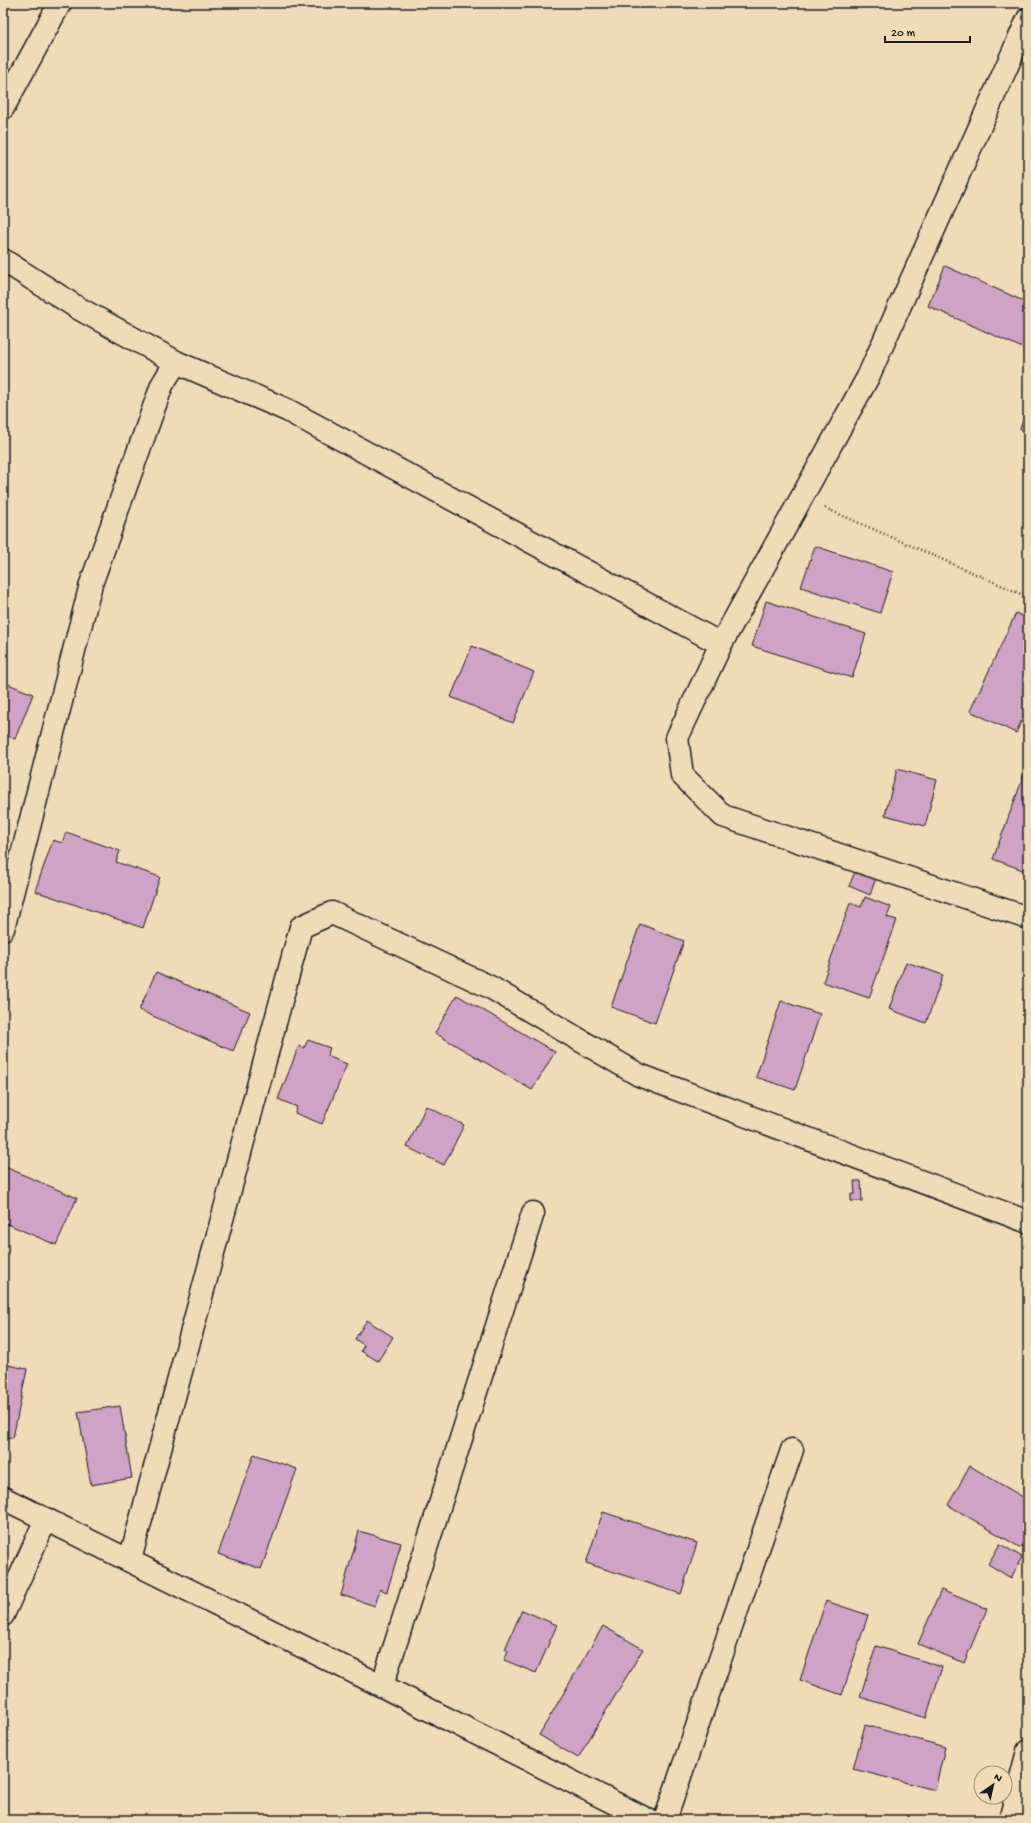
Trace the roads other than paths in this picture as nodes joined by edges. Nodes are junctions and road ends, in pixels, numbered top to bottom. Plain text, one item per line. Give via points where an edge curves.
1 (60, 3) edge
2 (1028, 18) edge
3 (3, 108) edge
4 (3, 260) edge
5 (176, 362) junction
6 (721, 644) junction
7 (1028, 918) edge
8 (3, 929) edge
9 (533, 1213) dead end
10 (1028, 1222) edge
11 (792, 1450) dead end
12 (3, 1498) edge
13 (46, 1519) junction
14 (130, 1560) junction
15 (3, 1615) edge
16 (382, 1686) junction
17 (1028, 1751) edge
18 (1022, 1801) edge
19 (648, 1820) edge
20 (665, 1820) edge
21 (1010, 1820) edge

1 - 3 street
2 - 6 street via 868,377
4 - 5 street via 78,308
5 - 6 street via 287,410
5 - 8 street via 162,385 91,584
6 - 7 street via 677,738 682,775 723,816
9 - 16 street
10 - 14 street via 639,1075 490,987 332,913 301,927
11 - 20 street
12 - 13 street
13 - 14 street
13 - 15 street
14 - 16 street
16 - 19 street
17 - 18 street
18 - 21 street

